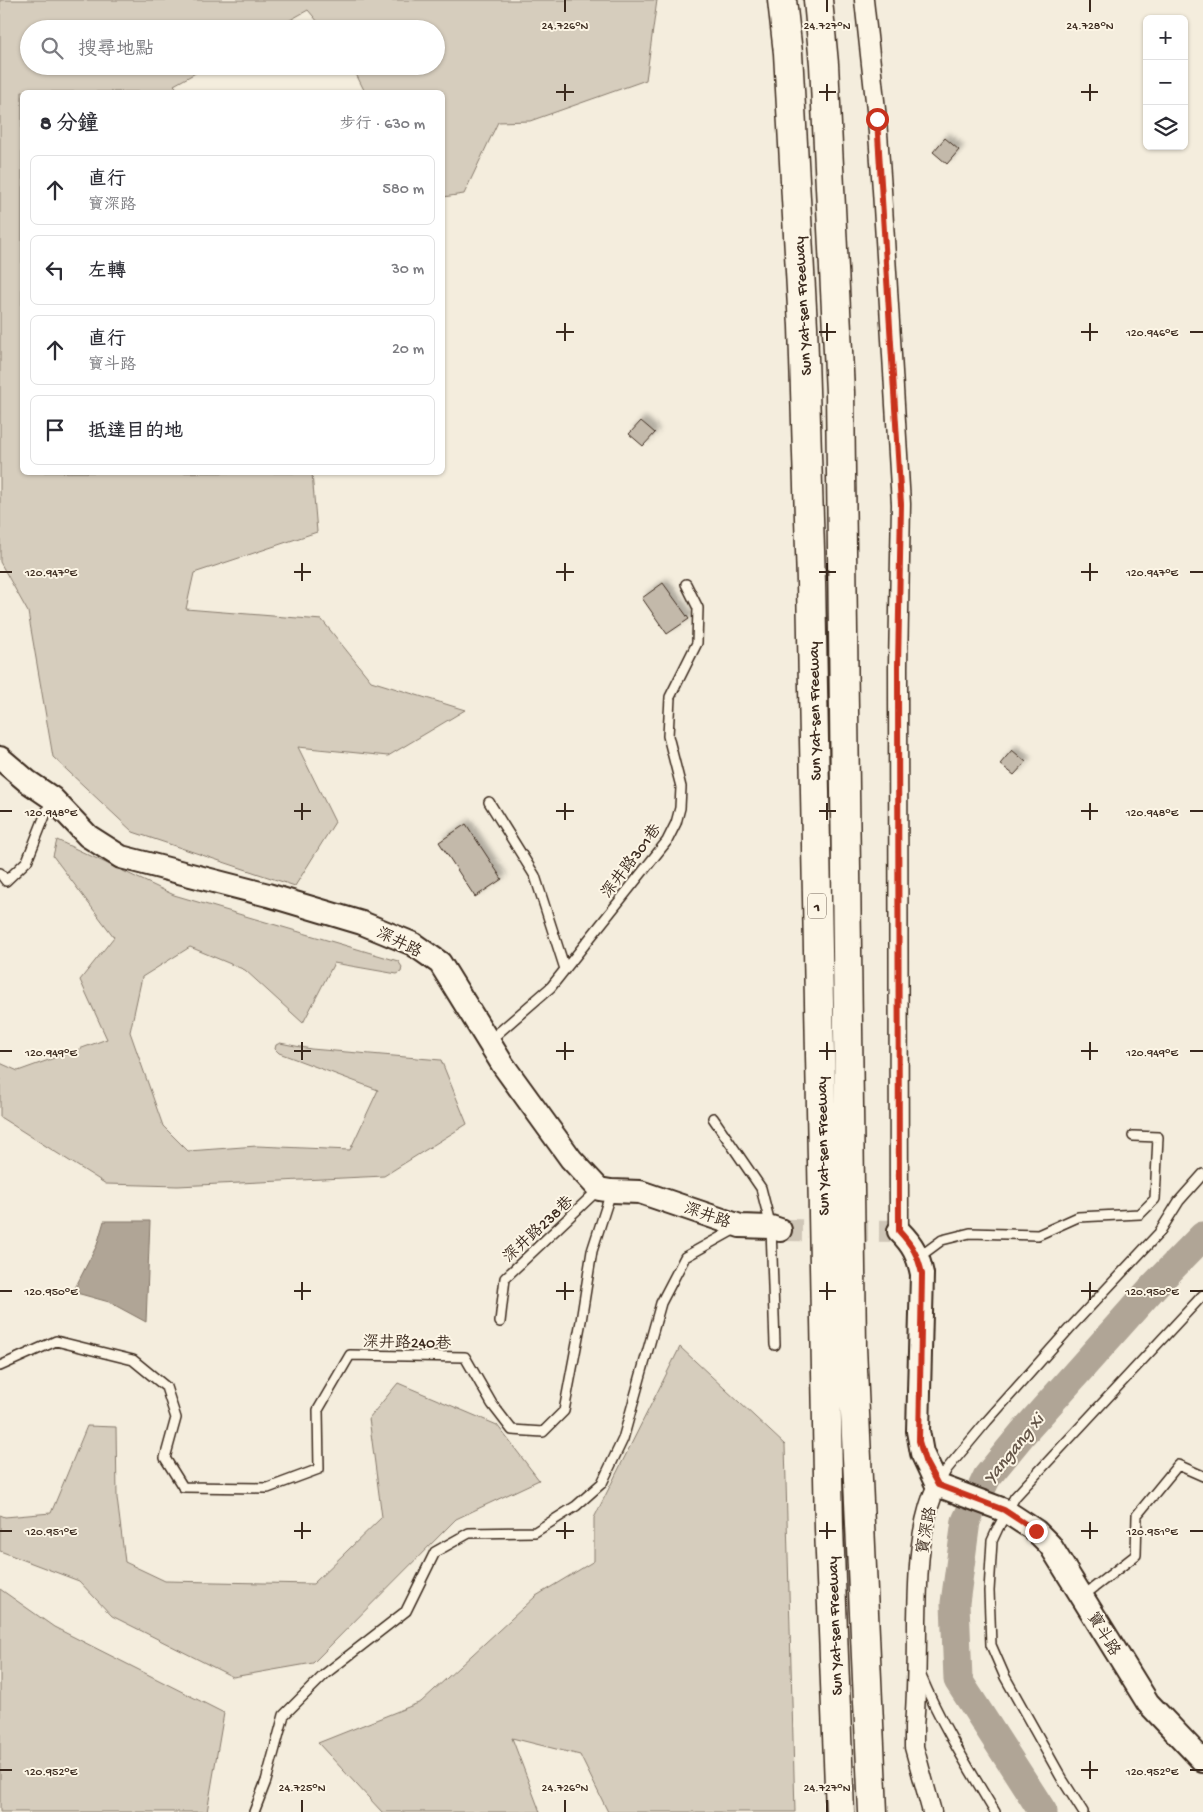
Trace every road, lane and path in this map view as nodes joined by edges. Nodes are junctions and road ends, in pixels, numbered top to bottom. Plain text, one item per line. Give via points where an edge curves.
1 (782, 0) edge
2 (818, 0) edge
3 (864, 0) edge
4 (686, 584) dead end
5 (0, 758) edge
6 (52, 798) junction
7 (489, 802) dead end
8 (0, 873) edge
9 (565, 969) junction
10 (488, 1041) junction
11 (713, 1118) dead end
12 (1133, 1136) dead end
13 (1203, 1174) edge
14 (605, 1190) junction
15 (740, 1226) junction
16 (776, 1229) junction
17 (899, 1231) joint
18 (918, 1257) junction
19 (1203, 1295) edge
20 (500, 1322) dead end
21 (774, 1345) dead end
22 (0, 1366) edge
23 (1203, 1476) edge
24 (938, 1485) junction
25 (1006, 1511) junction
26 (1083, 1596) junction
27 (916, 1664) junction
28 (1203, 1761) edge
29 (254, 1812) edge
30 (840, 1812) edge
31 (873, 1812) edge
32 (932, 1812) edge
33 (995, 1812) edge
34 (1083, 1812) edge

1 - 30 highway, Sun Yat-sen Freeway / 1 via 788,53 803,326 811,582 827,1479
2 - 31 highway, Sun Yat-sen Freeway / 1 via 840,392 852,1347
3 - 17 street, 寶深路 via 882,182 901,504 898,666
4 - 9 lane, 深井路301巷 via 698,608 697,643 670,697 668,736 681,787 676,823 667,841
5 - 6 street, 深井路
6 - 8 lane via 27,861 6,882
6 - 10 street, 深井路 via 88,836 121,857 362,923 413,944 440,963
7 - 9 lane via 535,876
9 - 10 lane, 深井路301巷 via 551,987
10 - 14 street, 深井路 via 571,1159
11 - 16 lane via 761,1188
12 - 18 lane via 1158,1137 1155,1199 1140,1214 1078,1217 1038,1234 970,1233 942,1240
13 - 24 lane via 1179,1201 1159,1233 987,1421 947,1469
14 - 15 street, 深井路 via 640,1192
14 - 20 lane, 深井路238巷 via 505,1278
14 - 22 lane, 深井路240巷 via 564,1411 543,1432 512,1430 492,1404 465,1356 350,1355 318,1410 319,1469 268,1488 183,1487 165,1458 176,1418 166,1387 133,1360 56,1341
15 - 16 street, 深井路
15 - 29 lane via 685,1257 661,1303 622,1439 602,1483 576,1506 535,1532 468,1533 435,1552 406,1611 325,1674 284,1715
16 - 21 lane
17 - 18 street, 寶深路
18 - 24 street, 寶深路 via 922,1274 918,1431 922,1453
19 - 25 lane
23 - 26 lane via 1178,1465 1137,1515 1136,1555
24 - 25 street, 寶斗路
24 - 27 street, 寶深路 via 925,1519
25 - 26 street, 寶斗路 via 1036,1531 1050,1545
25 - 34 lane via 992,1541 989,1591 991,1645 1006,1678
26 - 28 street, 寶斗路 via 1148,1703
27 - 32 street, 寶深路 via 914,1747
27 - 33 lane via 959,1754

